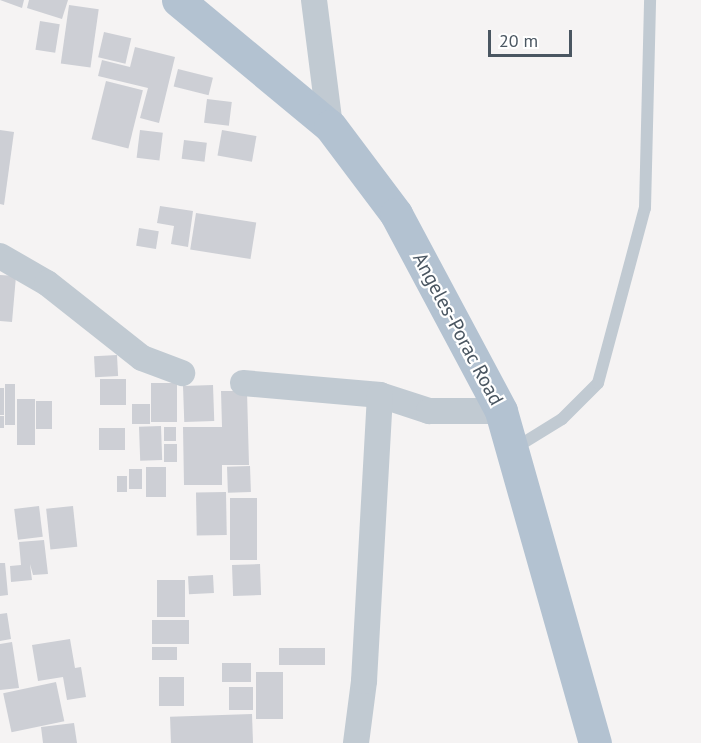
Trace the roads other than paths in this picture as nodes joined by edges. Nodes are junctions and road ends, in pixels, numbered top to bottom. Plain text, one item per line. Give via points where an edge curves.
1 (178, 0) edge
2 (314, 0) edge
3 (650, 0) edge
4 (330, 126) junction
5 (0, 256) edge
6 (182, 373) dead end
7 (243, 383) dead end
8 (380, 395) junction
9 (501, 411) junction
10 (515, 448) junction
11 (356, 743) edge
12 (595, 743) edge

1 - 4 main road, Angeles-Porac Road
2 - 4 street
3 - 10 lane via 645,208 598,383 562,419
4 - 9 main road, Angeles-Porac Road via 396,214
5 - 6 street via 47,283 142,358
7 - 8 street
8 - 9 street via 429,411
8 - 11 street via 364,681
9 - 10 main road, Angeles-Porac Road
10 - 12 main road, Angeles-Porac Road via 557,620

